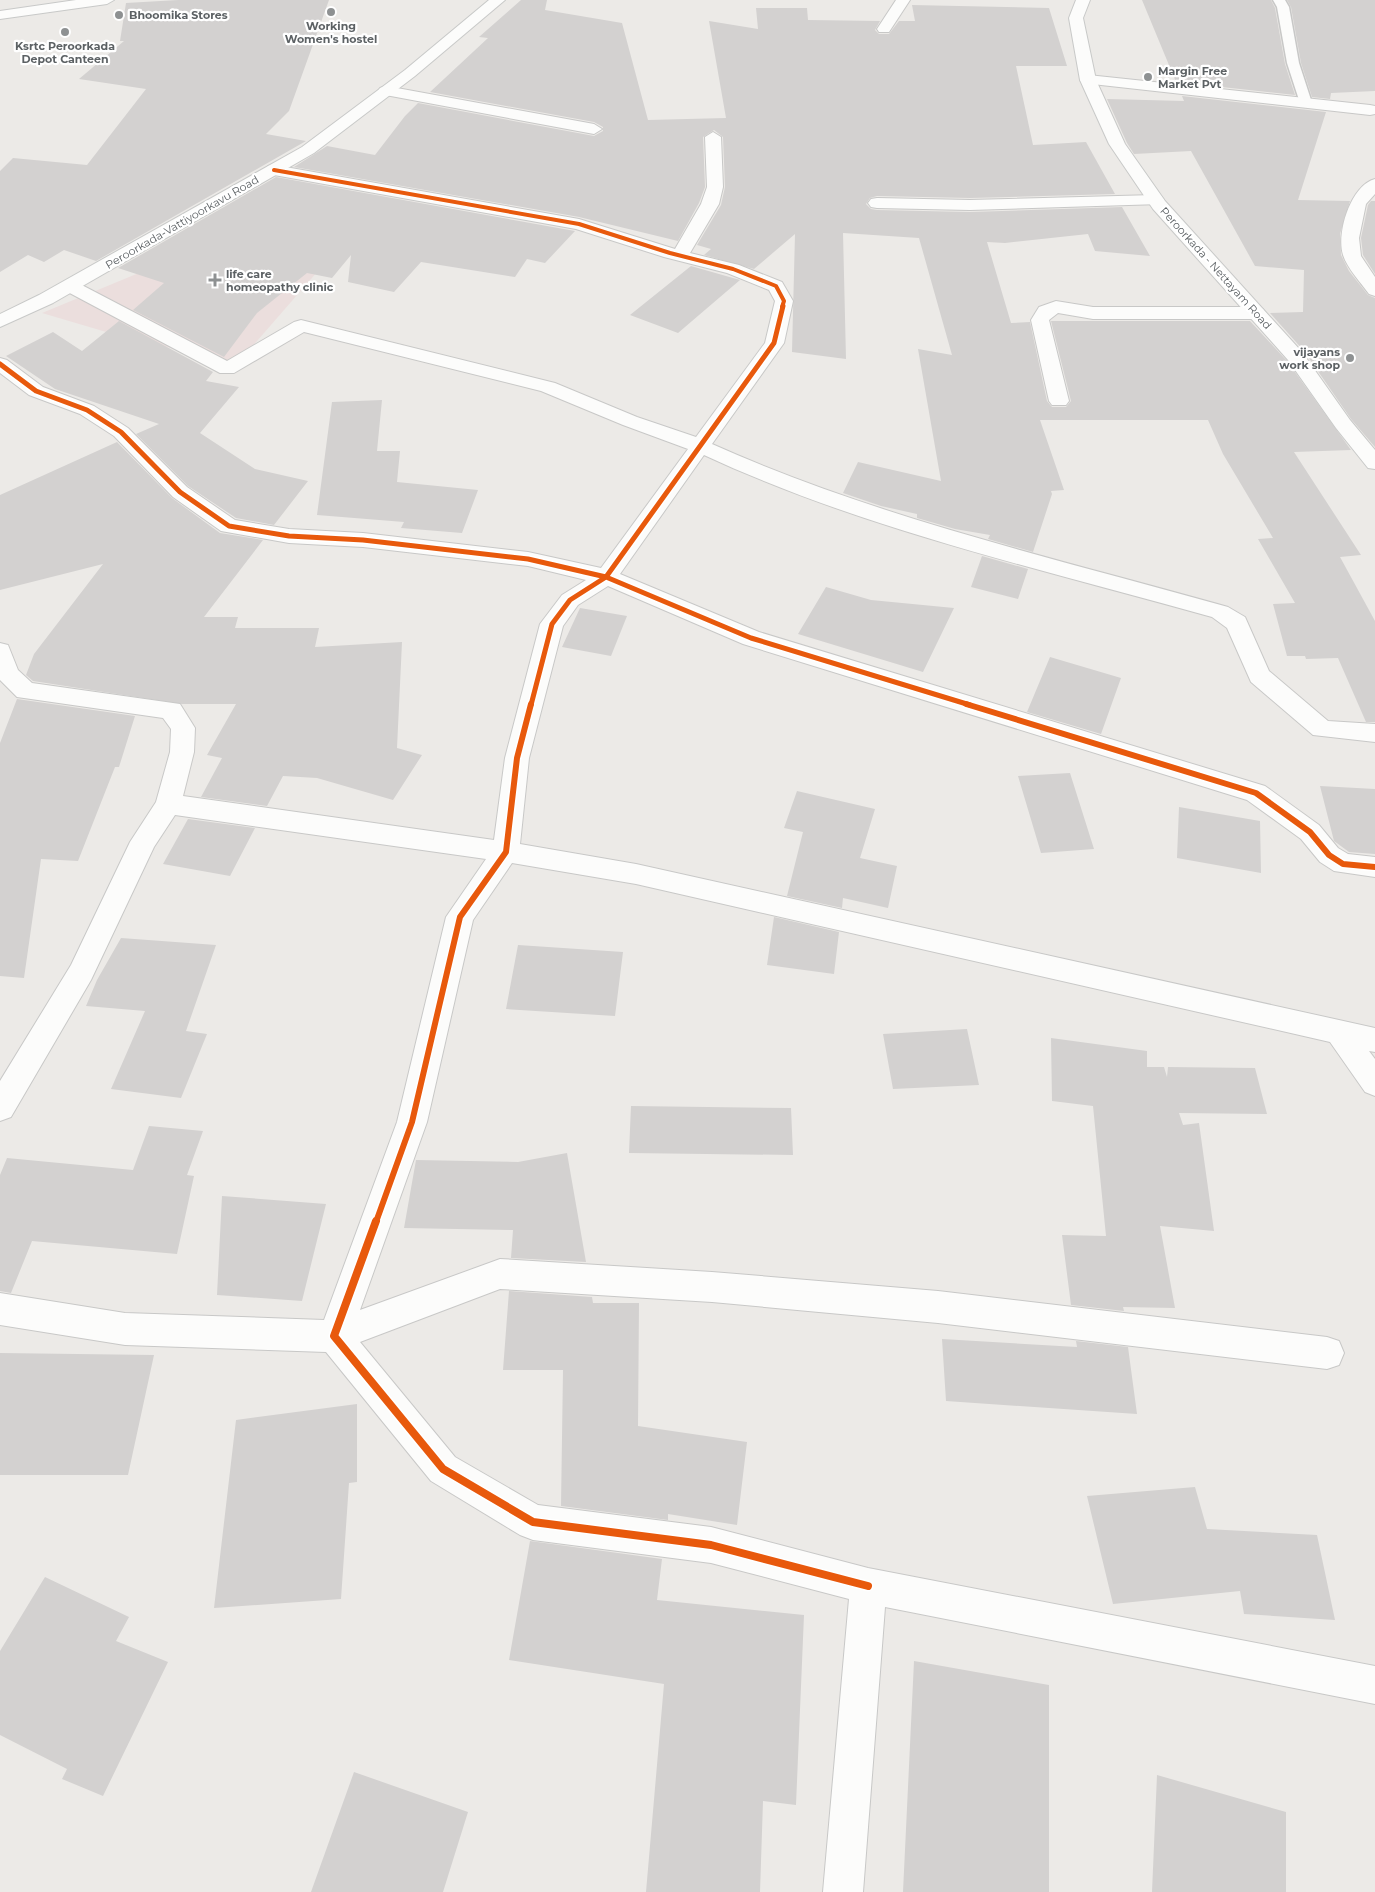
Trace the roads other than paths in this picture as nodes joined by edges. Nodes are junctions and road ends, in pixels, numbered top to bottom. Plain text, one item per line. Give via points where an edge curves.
1 (107, 0) edge
2 (498, 0) edge
3 (903, 0) edge
4 (1083, 0) edge
5 (1279, 0) edge
6 (77, 3) edge
7 (0, 15) edge
8 (884, 29) dead end
9 (1088, 80) junction
10 (386, 91) junction
11 (1306, 103) junction
12 (1370, 110) dead end
13 (594, 129) dead end
14 (714, 136) dead end
15 (274, 170) junction
16 (1375, 184) edge
17 (1155, 200) junction
18 (877, 203) dead end
19 (680, 256) junction
20 (70, 286) junction
21 (1375, 290) edge
22 (1256, 313) junction
23 (0, 321) edge
24 (0, 364) edge
25 (1059, 401) dead end
26 (700, 446) junction
27 (1373, 458) edge
28 (606, 577) junction
29 (0, 651) edge
30 (4, 677) edge
31 (1375, 733) edge
32 (168, 804) junction
33 (506, 852) junction
34 (1375, 867) edge
35 (1339, 1032) junction
36 (1375, 1040) edge
37 (1375, 1082) edge
38 (0, 1108) edge
39 (0, 1309) edge
40 (334, 1336) junction
41 (1326, 1353) dead end
42 (868, 1586) junction
43 (1375, 1685) edge
44 (843, 1892) edge

1 - 6 street
2 - 10 street, Peroorkada-Vattiyoorkavu Road
3 - 8 street
4 - 9 street, Peroorkada - Nettayam Road via 1076,18
5 - 11 lane
6 - 7 street
9 - 11 street
9 - 17 street, Peroorkada - Nettayam Road via 1117,144
10 - 13 street
10 - 15 street, Peroorkada-Vattiyoorkavu Road via 308,150
11 - 12 street
14 - 19 street via 713,196
15 - 19 street via 580,224
15 - 20 street, Peroorkada-Vattiyoorkavu Road
16 - 21 street via 1358,203 1350,238 1352,256
17 - 18 street via 970,205
17 - 22 street, Peroorkada - Nettayam Road via 1207,262
19 - 26 street via 732,269 776,286 784,300 774,343
20 - 23 street, Peroorkada-Vattiyoorkavu Road
20 - 26 street via 227,369 301,326 548,387
22 - 25 street via 1093,313 1056,307 1046,311 1040,320
22 - 27 street, Peroorkada - Nettayam Road via 1295,356
24 - 28 street via 36,391 87,410 121,432 180,492 229,526 290,536 363,540 528,559
26 - 28 street
26 - 31 street via 756,472 902,523 1220,612 1237,623 1258,676 1322,729
28 - 33 street via 570,600 552,624 517,758
28 - 34 street via 751,638 1256,793 1310,832 1329,855 1342,864
29 - 30 street
30 - 32 street via 25,691 171,710 183,728 182,752
32 - 33 street
32 - 38 street via 143,842 81,972
33 - 35 street via 636,874
33 - 40 street via 460,917 412,1122
35 - 36 street
35 - 37 street
39 - 40 street via 125,1329
40 - 41 street via 500,1274 712,1287 938,1307
40 - 42 street via 442,1469 533,1522 711,1545
42 - 43 street
42 - 44 street

